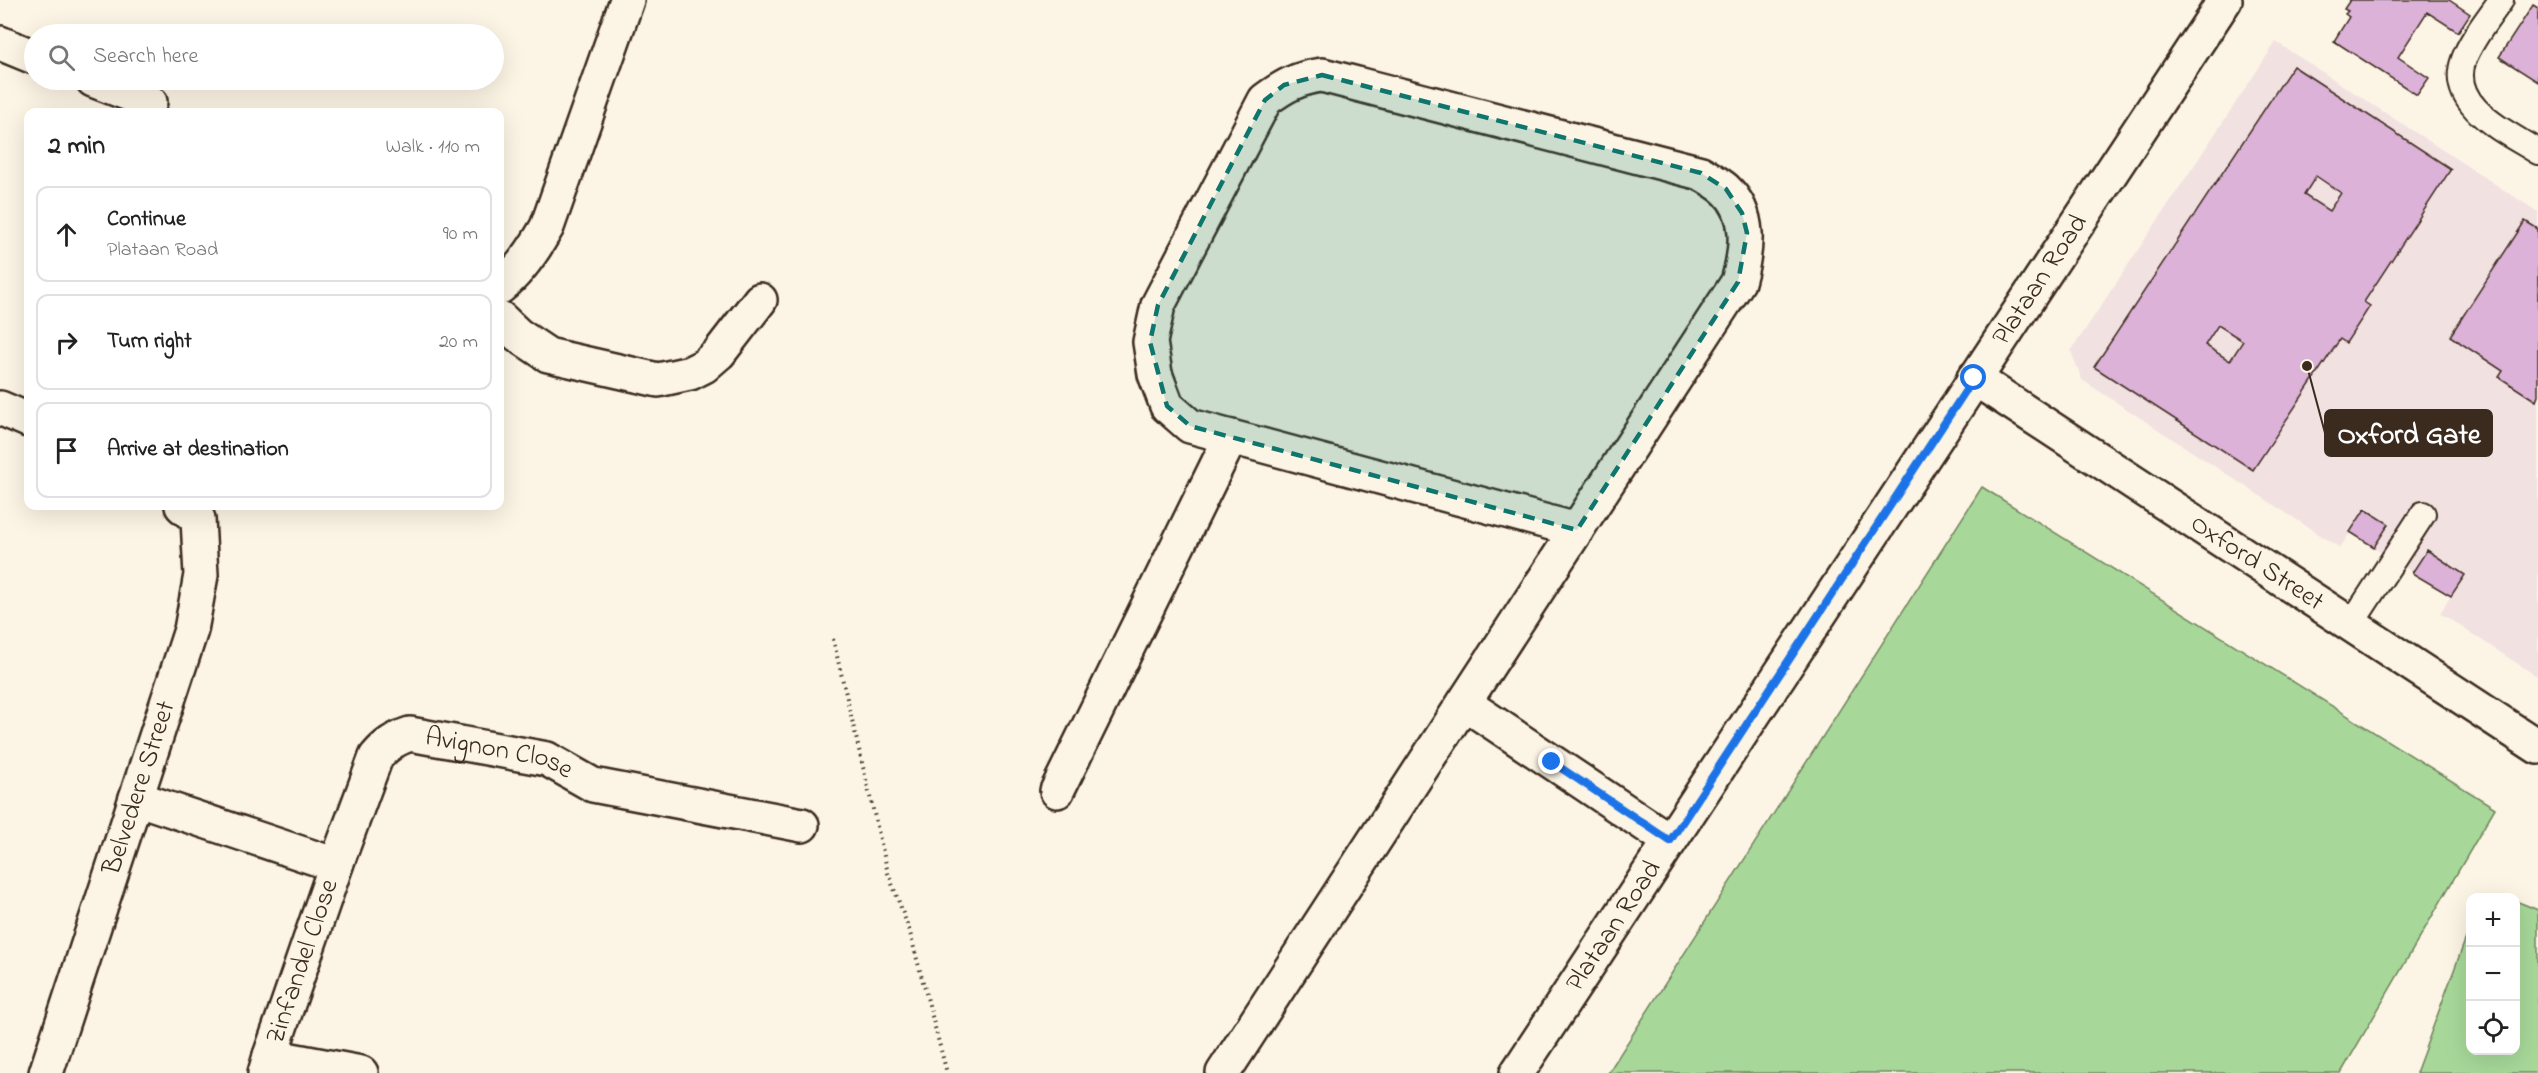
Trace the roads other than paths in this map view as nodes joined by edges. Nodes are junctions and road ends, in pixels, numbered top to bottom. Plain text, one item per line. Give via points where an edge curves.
1 (627, 0) edge
2 (2225, 0) edge
3 (2501, 0) edge
4 (0, 44) edge
5 (24, 53) edge
6 (119, 90) edge
7 (150, 102) dead end
8 (2538, 152) edge
9 (504, 283) edge
10 (760, 300) dead end
11 (504, 322) edge
12 (1974, 378) junction
13 (0, 408) edge
14 (24, 418) edge
15 (1231, 437) junction
16 (198, 510) edge
17 (2423, 514) dead end
18 (1577, 530) junction
19 (2350, 626) junction
20 (1464, 703) junction
21 (2538, 747) edge
22 (1057, 791) dead end
23 (136, 798) junction
24 (802, 825) dead end
25 (1670, 841) junction
26 (336, 865) junction
27 (267, 1065) edge
28 (46, 1073) edge
29 (361, 1073) edge
30 (1223, 1073) edge
31 (1518, 1073) edge

1 - 9 street via 547,226 521,267
2 - 12 street, Plataan Road
3 - 8 lane via 2463,62 2463,90 2480,114
4 - 5 street
6 - 7 street
10 - 11 street via 719,353 704,366 658,380 548,355
12 - 19 street, Oxford Street
12 - 25 street, Plataan Road
13 - 14 street
15 - 18 street
15 - 18 street via 1190,426 1167,406 1155,374 1150,342 1158,305 1200,223 1265,100 1284,85 1322,75 1701,173 1726,189 1742,213 1747,233 1738,282
15 - 22 street
16 - 23 street, Belvedere Street via 201,575 191,630
17 - 19 lane
18 - 20 street
19 - 21 street, Oxford Street
20 - 25 street
20 - 30 street
23 - 26 street
23 - 28 street, Belvedere Street
24 - 26 street, Avignon Close via 593,785 547,759 410,734 397,738 376,757
25 - 31 street, Plataan Road
26 - 27 street, Zinfandel Close
27 - 29 street, Zinfandel Close

